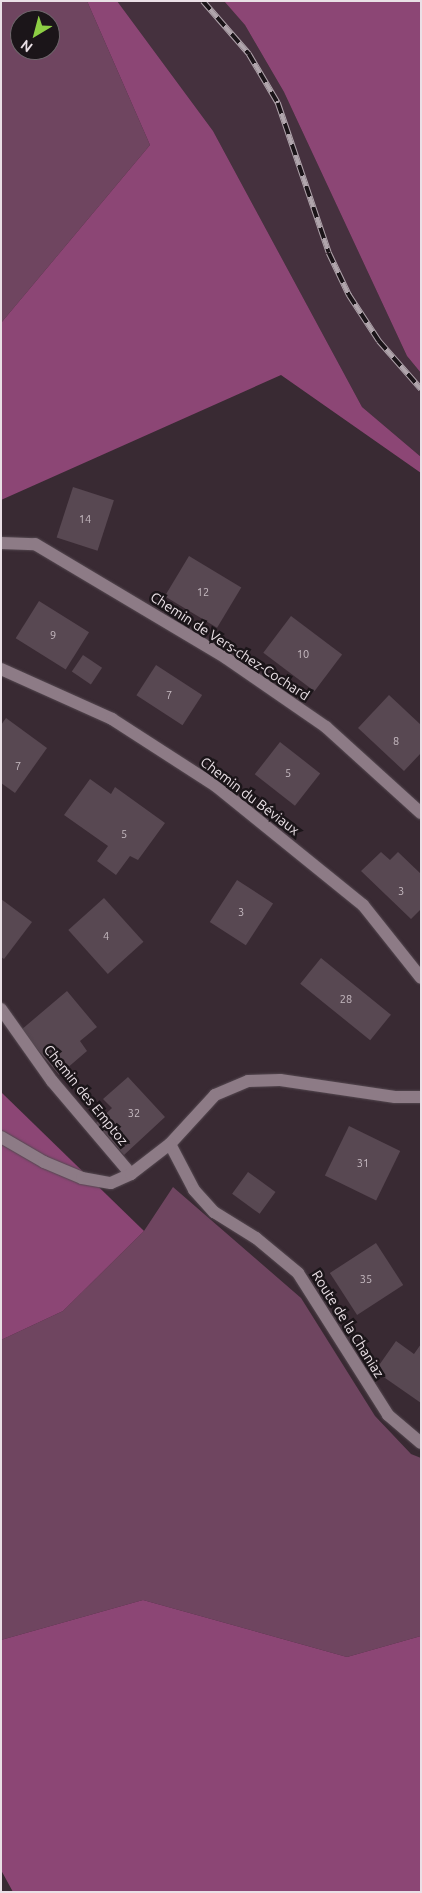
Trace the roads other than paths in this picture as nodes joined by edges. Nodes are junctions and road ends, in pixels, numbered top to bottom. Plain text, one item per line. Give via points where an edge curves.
1 (1, 543) edge
2 (1, 668) edge
3 (421, 813) edge
4 (421, 978) edge
5 (1, 1009) edge
6 (421, 1097) edge
7 (1, 1137) edge
8 (170, 1144) junction
9 (132, 1174) junction
10 (421, 1442) edge

1 - 3 street, Chemin de Vers-chez-Cochard via 35,544 226,658 326,727
2 - 4 street, Chemin du Béviaux via 112,719 216,786 363,905
5 - 9 street, Chemin des Emptoz via 52,1081
6 - 8 street via 395,1097 280,1080 248,1081 215,1096
7 - 9 street via 44,1162 82,1178 111,1183
8 - 9 street
8 - 10 street, Route de la Chaniaz via 194,1190 214,1212 256,1238 298,1273 388,1416

